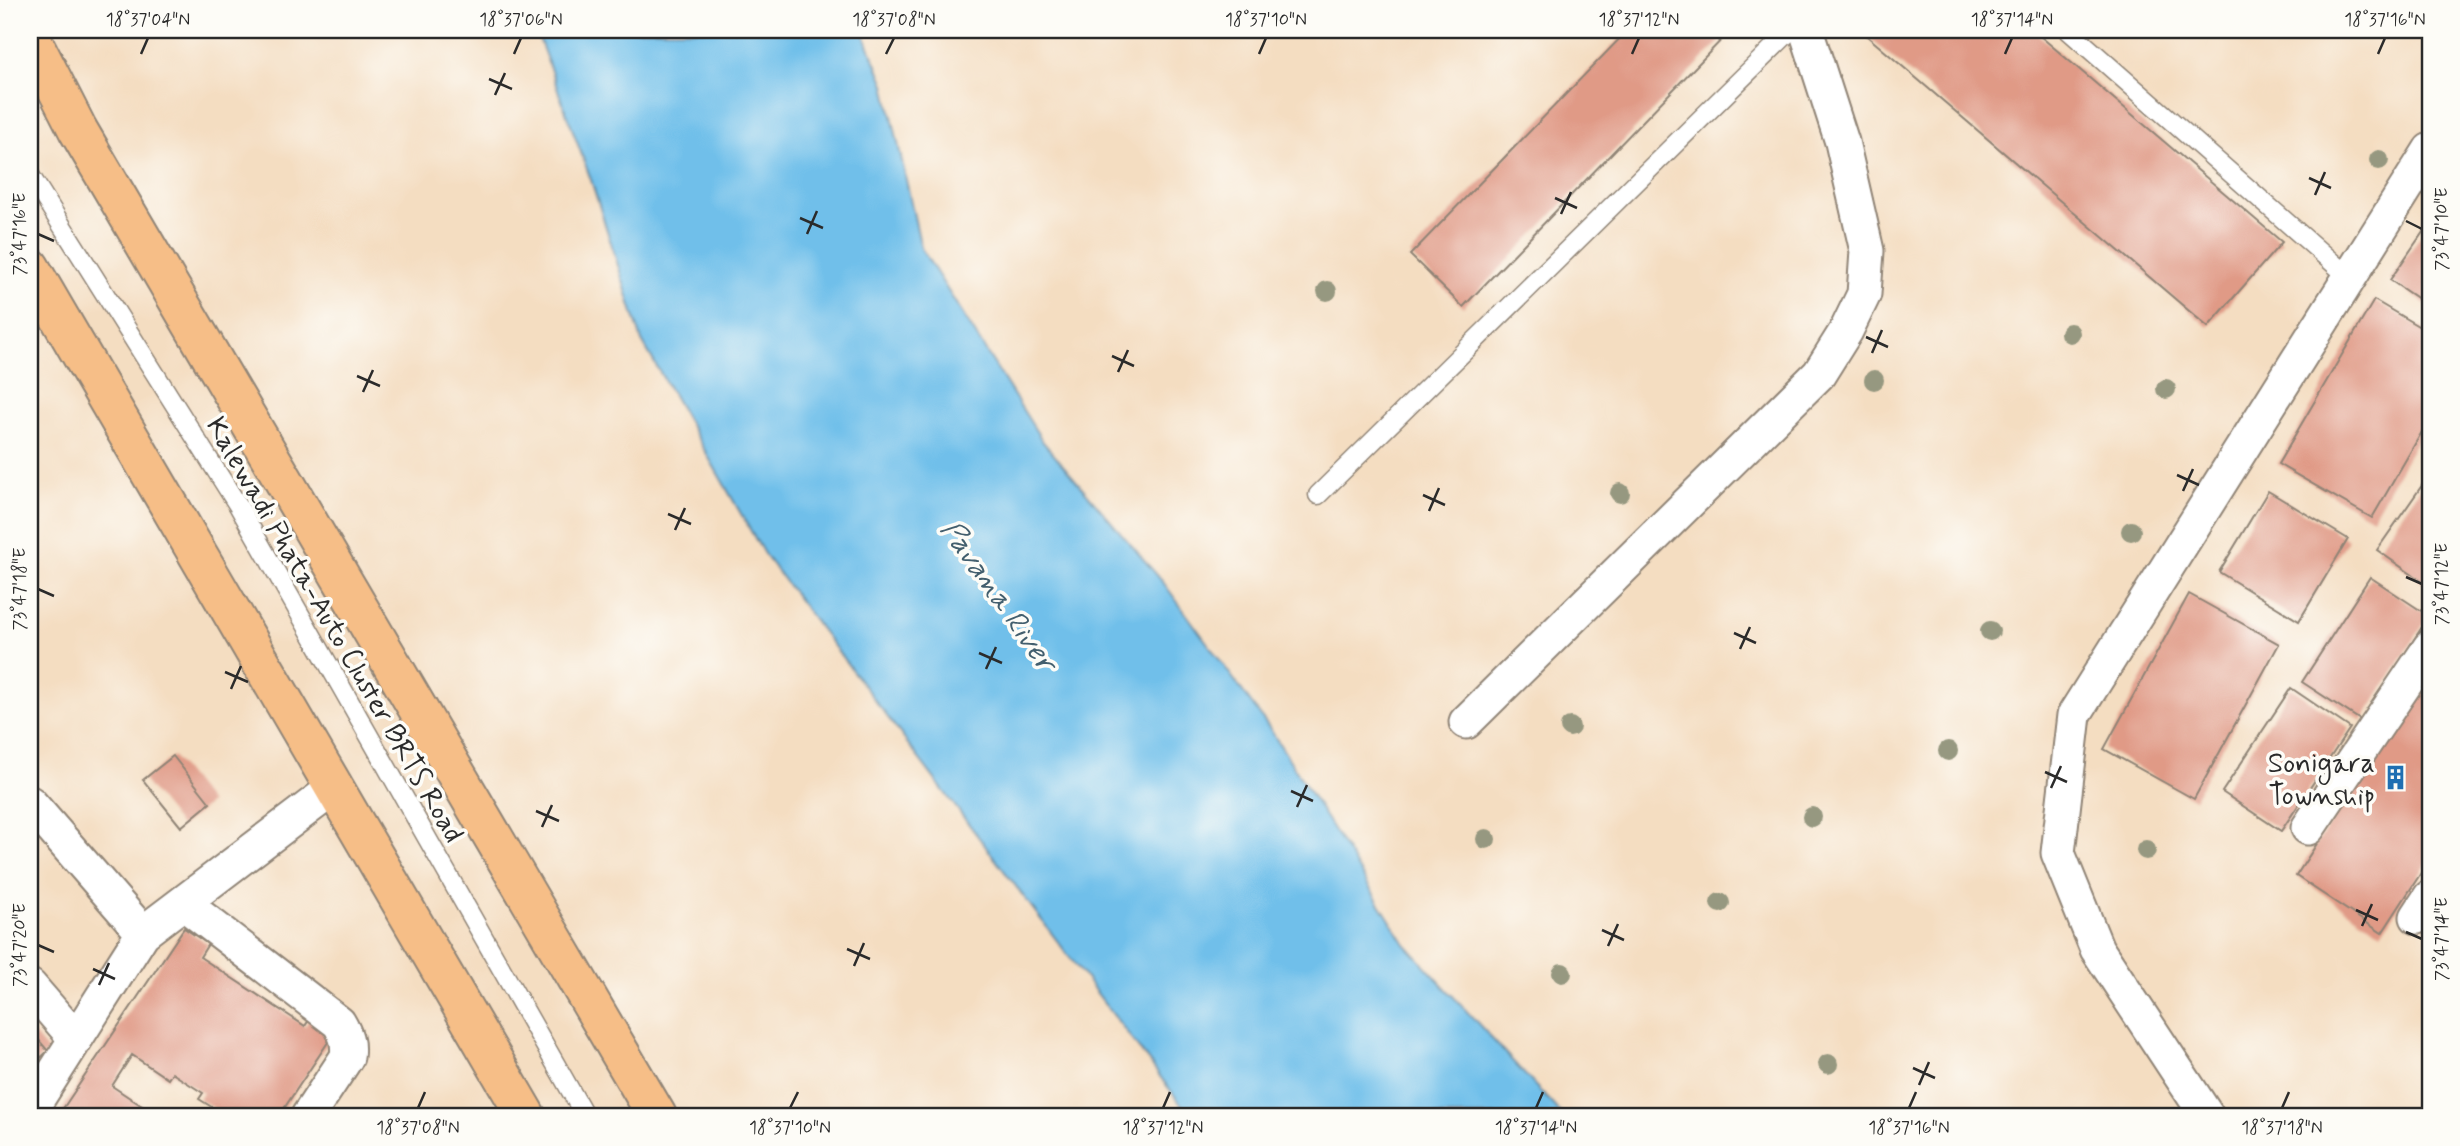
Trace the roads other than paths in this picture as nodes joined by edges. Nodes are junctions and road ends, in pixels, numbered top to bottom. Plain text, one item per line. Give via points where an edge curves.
1 (1791, 30) edge
2 (1806, 30) edge
3 (2068, 30) edge
4 (36, 40) edge
5 (2430, 150) edge
6 (30, 175) edge
7 (2350, 278) junction
8 (31, 281) edge
9 (1318, 495) dead end
10 (2430, 647) edge
11 (1466, 722) dead end
12 (334, 788) junction
13 (30, 803) edge
14 (2308, 828) dead end
15 (183, 903) junction
16 (143, 933) junction
17 (30, 986) edge
18 (75, 1038) junction
19 (30, 1111) edge
20 (308, 1116) edge
21 (526, 1116) edge
22 (585, 1116) edge
23 (657, 1116) edge
24 (2207, 1116) edge

1 - 9 lane
2 - 11 street via 1842,142 1867,251 1864,294 1846,331 1819,374
3 - 7 lane
4 - 23 main road via 85,142
5 - 7 street
6 - 22 lane, Kalewadi Phata-Auto Cluster BRTS Road via 239,507
7 - 24 street via 2074,715 2057,853 2097,949
8 - 12 main road
10 - 14 street
12 - 15 street
12 - 21 main road
13 - 16 street
15 - 16 street
15 - 20 street via 339,1023 346,1034 347,1057
16 - 18 street
17 - 18 street
18 - 19 street

